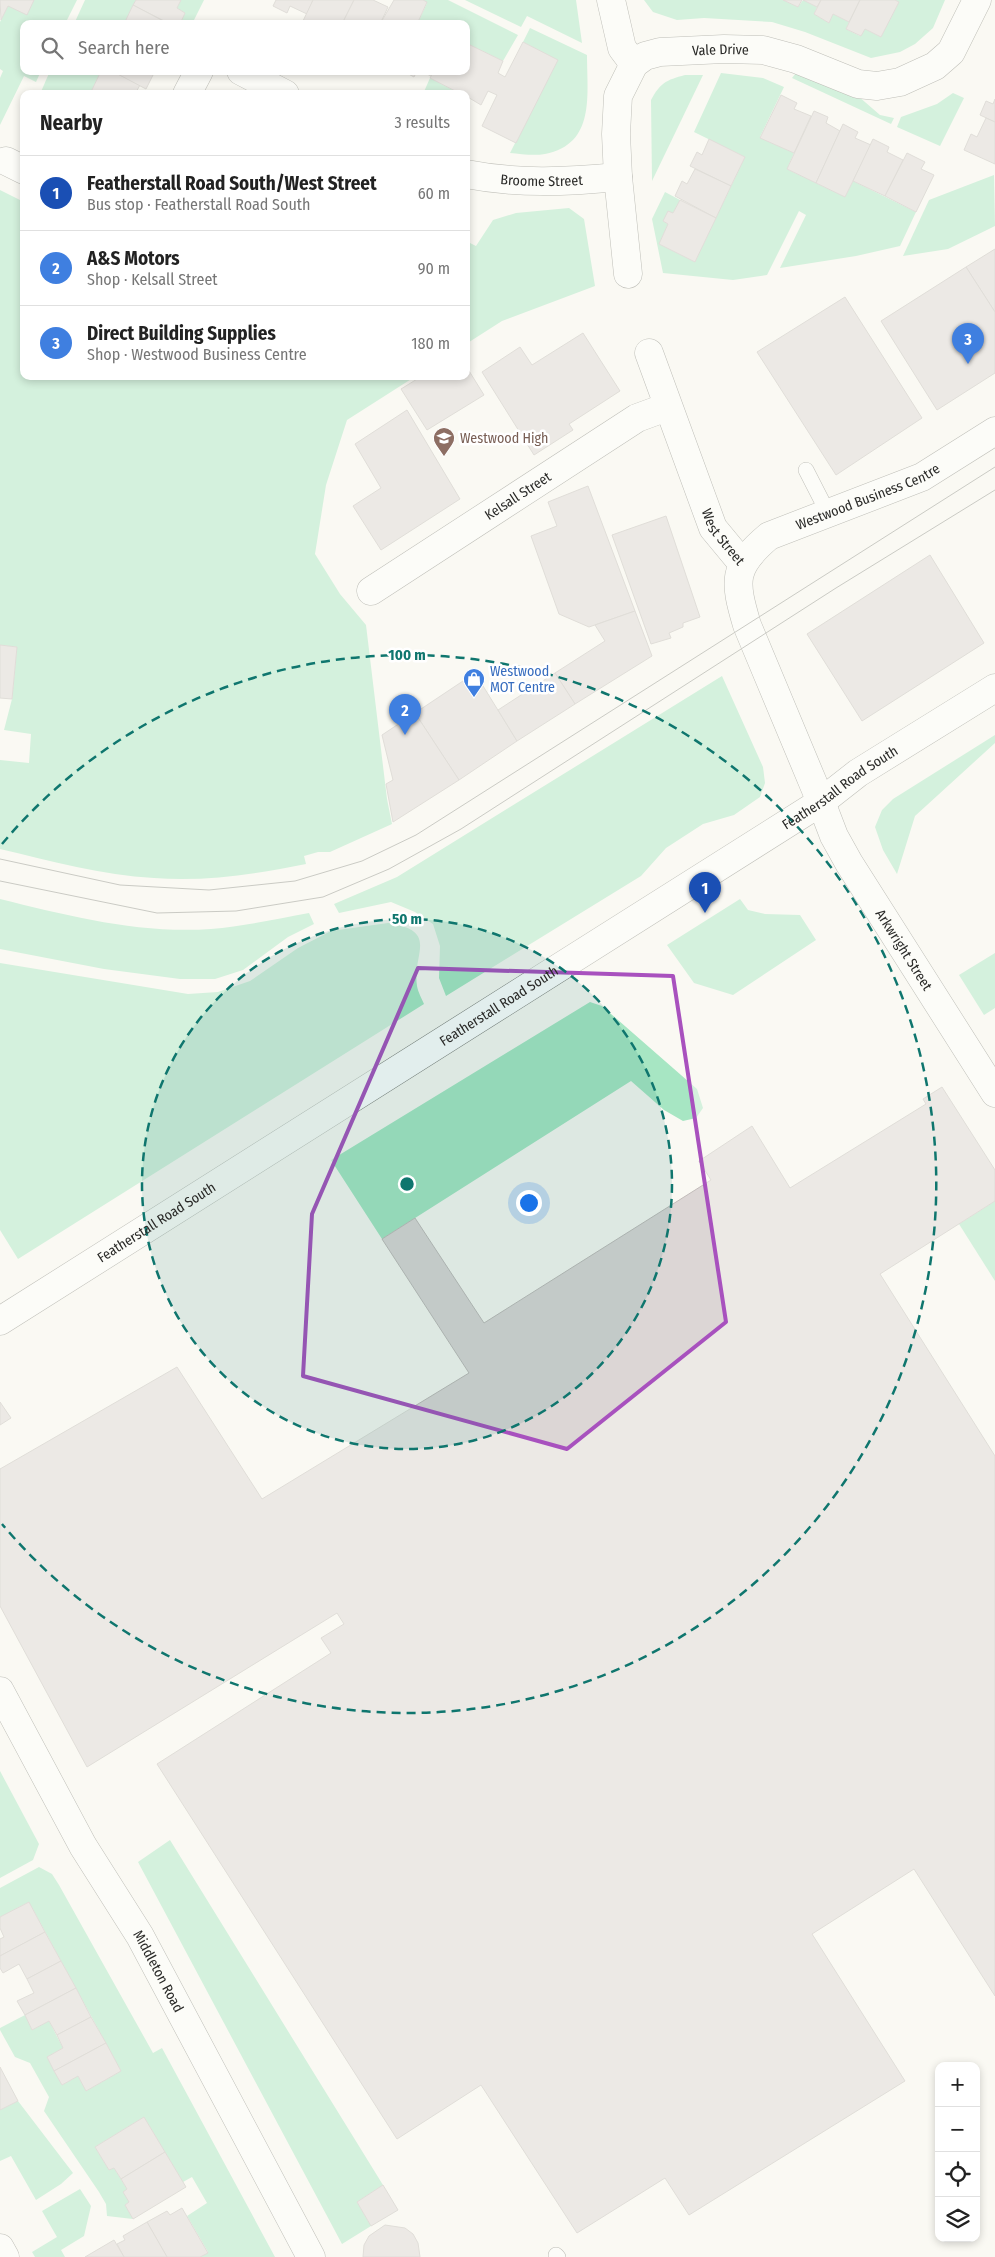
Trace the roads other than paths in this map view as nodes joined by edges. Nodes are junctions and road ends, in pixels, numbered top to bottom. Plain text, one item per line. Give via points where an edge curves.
1 (611, 0) edge
2 (977, 0) edge
3 (634, 64) junction
4 (197, 75) edge
5 (249, 75) edge
6 (189, 90) edge
7 (278, 90) edge
8 (470, 175) edge
9 (618, 177) junction
10 (628, 274) dead end
11 (649, 353) dead end
12 (667, 407) junction
13 (995, 430) edge
14 (806, 470) dead end
15 (828, 513) junction
16 (742, 563) junction
17 (371, 591) dead end
18 (995, 688) edge
19 (821, 802) junction
20 (995, 1093) edge
21 (0, 1321) edge
22 (0, 1691) edge
23 (0, 2248) edge
24 (4, 2257) edge
25 (311, 2257) edge

1 - 3 street via 622,48
2 - 3 street, Vale Drive via 951,52 936,66 900,82 877,86 858,84 796,59 763,50 660,52 645,56
3 - 9 street via 618,96
4 - 6 street
5 - 7 street
8 - 9 street, Broome Street via 543,182
9 - 10 street
11 - 12 street, West Street
12 - 16 street, West Street via 713,528
12 - 17 street, Kelsall Street via 637,418
13 - 15 street, Westwood Business Centre via 922,477
14 - 15 lane
15 - 16 street, Westwood Business Centre via 769,536
16 - 19 street, West Street via 737,581 747,625
18 - 19 street, Featherstall Road South via 858,773
19 - 20 street, Arkwright Street via 848,863
19 - 21 street, Featherstall Road South
22 - 25 street, Middleton Road via 84,1846 140,1936
23 - 24 street

